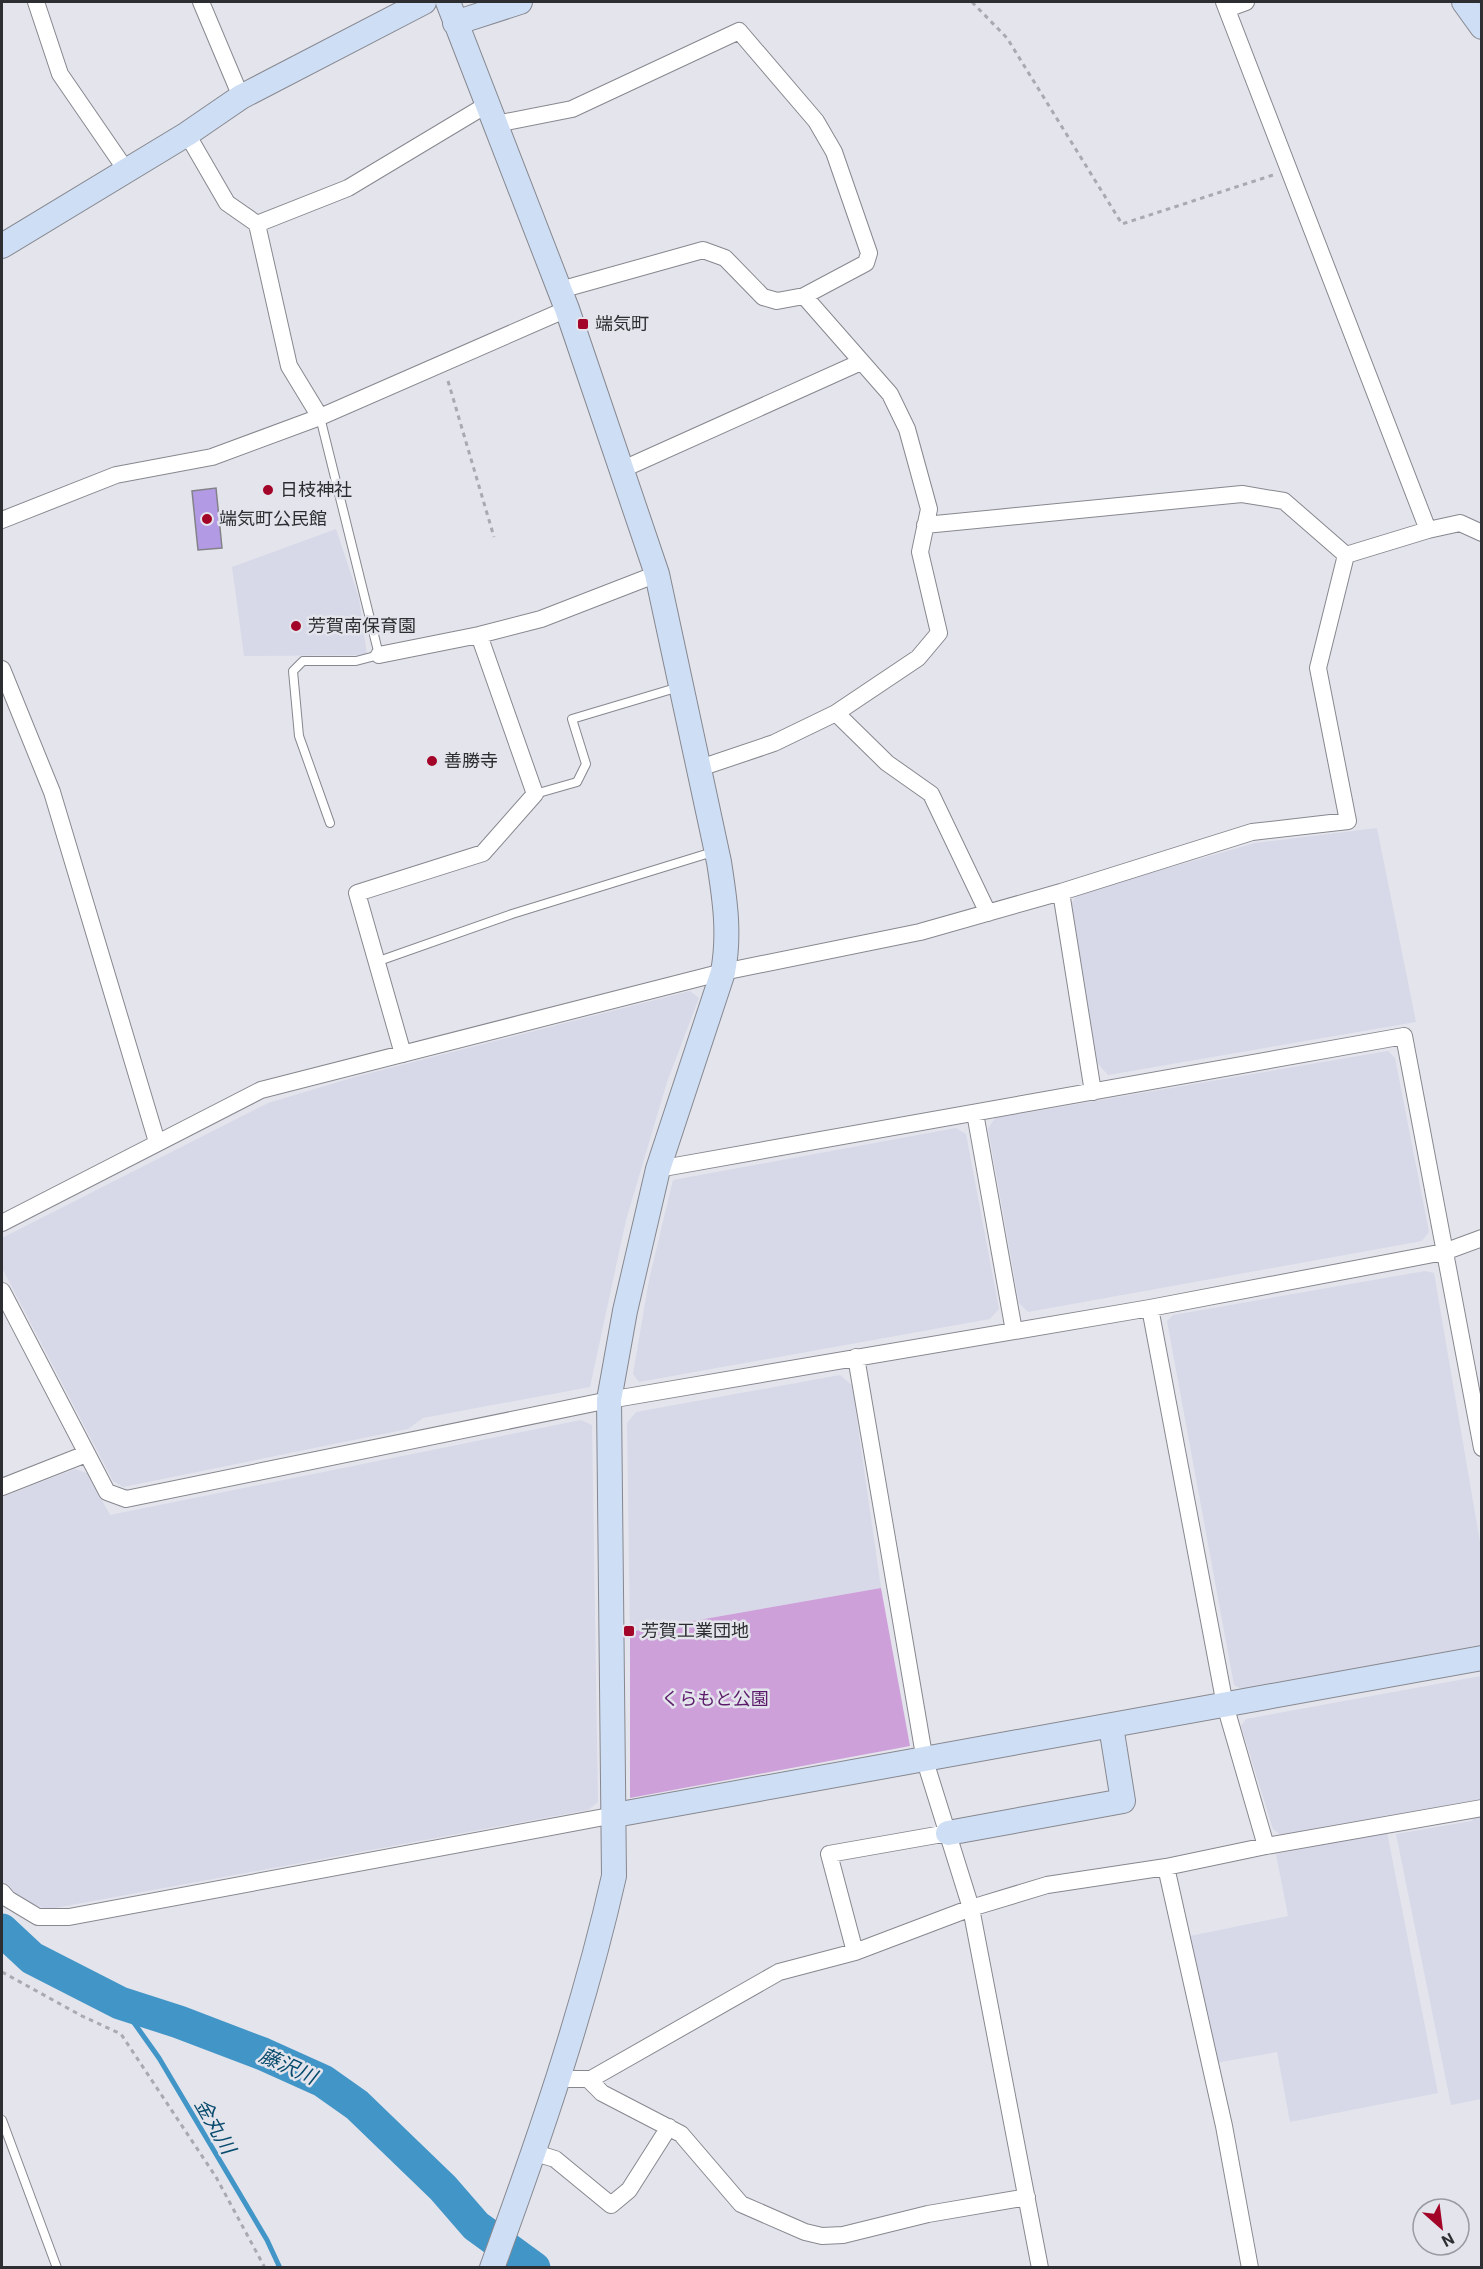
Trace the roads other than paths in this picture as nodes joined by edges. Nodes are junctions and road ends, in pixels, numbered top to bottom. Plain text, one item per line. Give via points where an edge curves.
1 (36, 2) edge
2 (201, 2) edge
3 (424, 2) edge
4 (520, 2) edge
5 (1246, 2) edge
6 (1226, 5) edge
7 (451, 12) edge
8 (241, 97) junction
9 (492, 114) junction
10 (187, 134) junction
11 (126, 170) junction
12 (257, 224) junction
13 (2, 246) edge
14 (804, 296) junction
15 (563, 299) junction
16 (861, 362) junction
17 (320, 417) junction
18 (621, 470) junction
19 (2, 520) edge
20 (925, 525) junction
21 (1428, 530) junction
22 (1482, 533) edge
23 (1346, 555) junction
24 (657, 574) junction
25 (479, 635) junction
26 (379, 655) junction
27 (2, 669) edge
28 (683, 686) junction
29 (836, 713) junction
30 (700, 768) junction
31 (536, 794) junction
32 (330, 823) dead end
33 (717, 851) junction
34 (1061, 892) junction
35 (988, 913) junction
36 (376, 962) junction
37 (723, 972) junction
38 (403, 1054) junction
39 (1093, 1092) junction
40 (975, 1113) junction
41 (157, 1142) junction
42 (658, 1169) junction
43 (2, 1223) edge
44 (1482, 1238) edge
45 (1444, 1252) junction
46 (2, 1291) edge
47 (1150, 1308) junction
48 (1014, 1331) junction
49 (856, 1357) junction
50 (609, 1400) junction
51 (1482, 1448) edge
52 (86, 1454) junction
53 (2, 1487) edge
54 (1482, 1658) edge
55 (1226, 1705) junction
56 (1111, 1726) junction
57 (925, 1761) junction
58 (1482, 1808) edge
59 (615, 1815) junction
60 (948, 1833) junction
61 (1266, 1846) junction
62 (1166, 1866) junction
63 (2, 1892) edge
64 (972, 1908) junction
65 (855, 1952) junction
66 (556, 2079) junction
67 (588, 2079) junction
68 (2, 2120) edge
69 (669, 2127) junction
70 (532, 2152) junction
71 (1027, 2197) junction
72 (57, 2268) edge
73 (492, 2268) edge
74 (1040, 2268) edge
75 (1250, 2268) edge

1 - 11 street via 60,74
2 - 8 street
3 - 8 street
4 - 7 street
5 - 6 street
6 - 21 street
7 - 9 street
8 - 10 street
9 - 12 street via 348,188
9 - 14 street via 572,109 739,31 816,121 828,141 869,253 866,264
9 - 15 street
10 - 11 street
10 - 12 street via 227,203
11 - 13 street
12 - 17 street via 289,366
14 - 15 street via 777,301 763,297 724,258 703,250
14 - 16 street
15 - 17 street via 443,363
15 - 18 street
16 - 18 street
16 - 20 street via 890,394 907,429 929,509
17 - 19 street via 212,457 116,475
17 - 26 lane
18 - 24 street
20 - 23 street via 1242,494 1284,501
20 - 29 street via 920,552 939,633 918,658
21 - 22 street via 1460,523
21 - 23 street
23 - 34 street via 1318,668 1348,821 1252,832
24 - 25 street via 541,619
24 - 28 street
25 - 26 street
25 - 31 street
26 - 32 lane via 356,661 303,661 293,671 299,736
27 - 41 street via 52,792
28 - 30 street
28 - 31 lane via 572,719 586,764 577,782
29 - 30 street via 774,743
29 - 35 street via 887,763 931,794
30 - 33 street
31 - 36 street via 483,853 357,893
33 - 36 lane via 512,914
33 - 37 street via 727,909 728,947
34 - 35 street
34 - 39 street
35 - 37 street via 920,932
36 - 38 street
37 - 38 street
37 - 42 street
38 - 41 street via 261,1090
39 - 40 street
39 - 45 street via 1404,1036
40 - 42 street
40 - 48 street
41 - 43 street
42 - 50 street
44 - 45 street
45 - 47 street
45 - 51 street
46 - 52 street
47 - 48 street
47 - 55 street
48 - 49 street
49 - 50 street
49 - 57 street
50 - 52 street via 126,1499 107,1492
50 - 59 street
52 - 53 street
54 - 55 street
55 - 56 street
55 - 61 street
56 - 57 street
56 - 60 street via 1123,1801
57 - 59 street
57 - 60 street
58 - 61 street
59 - 63 street via 69,1917 38,1917
59 - 66 street via 614,1876 602,1932
60 - 64 street
60 - 65 street via 829,1854
61 - 62 street
62 - 64 street via 1047,1885
62 - 75 street via 1224,2126
64 - 65 street
64 - 71 street
65 - 67 street via 779,1972
66 - 67 street
66 - 70 street
67 - 69 street via 602,2093
68 - 72 lane
69 - 70 street via 630,2190 611,2205 555,2159
69 - 71 street via 681,2134 741,2204 822,2236
70 - 73 street
71 - 74 street

